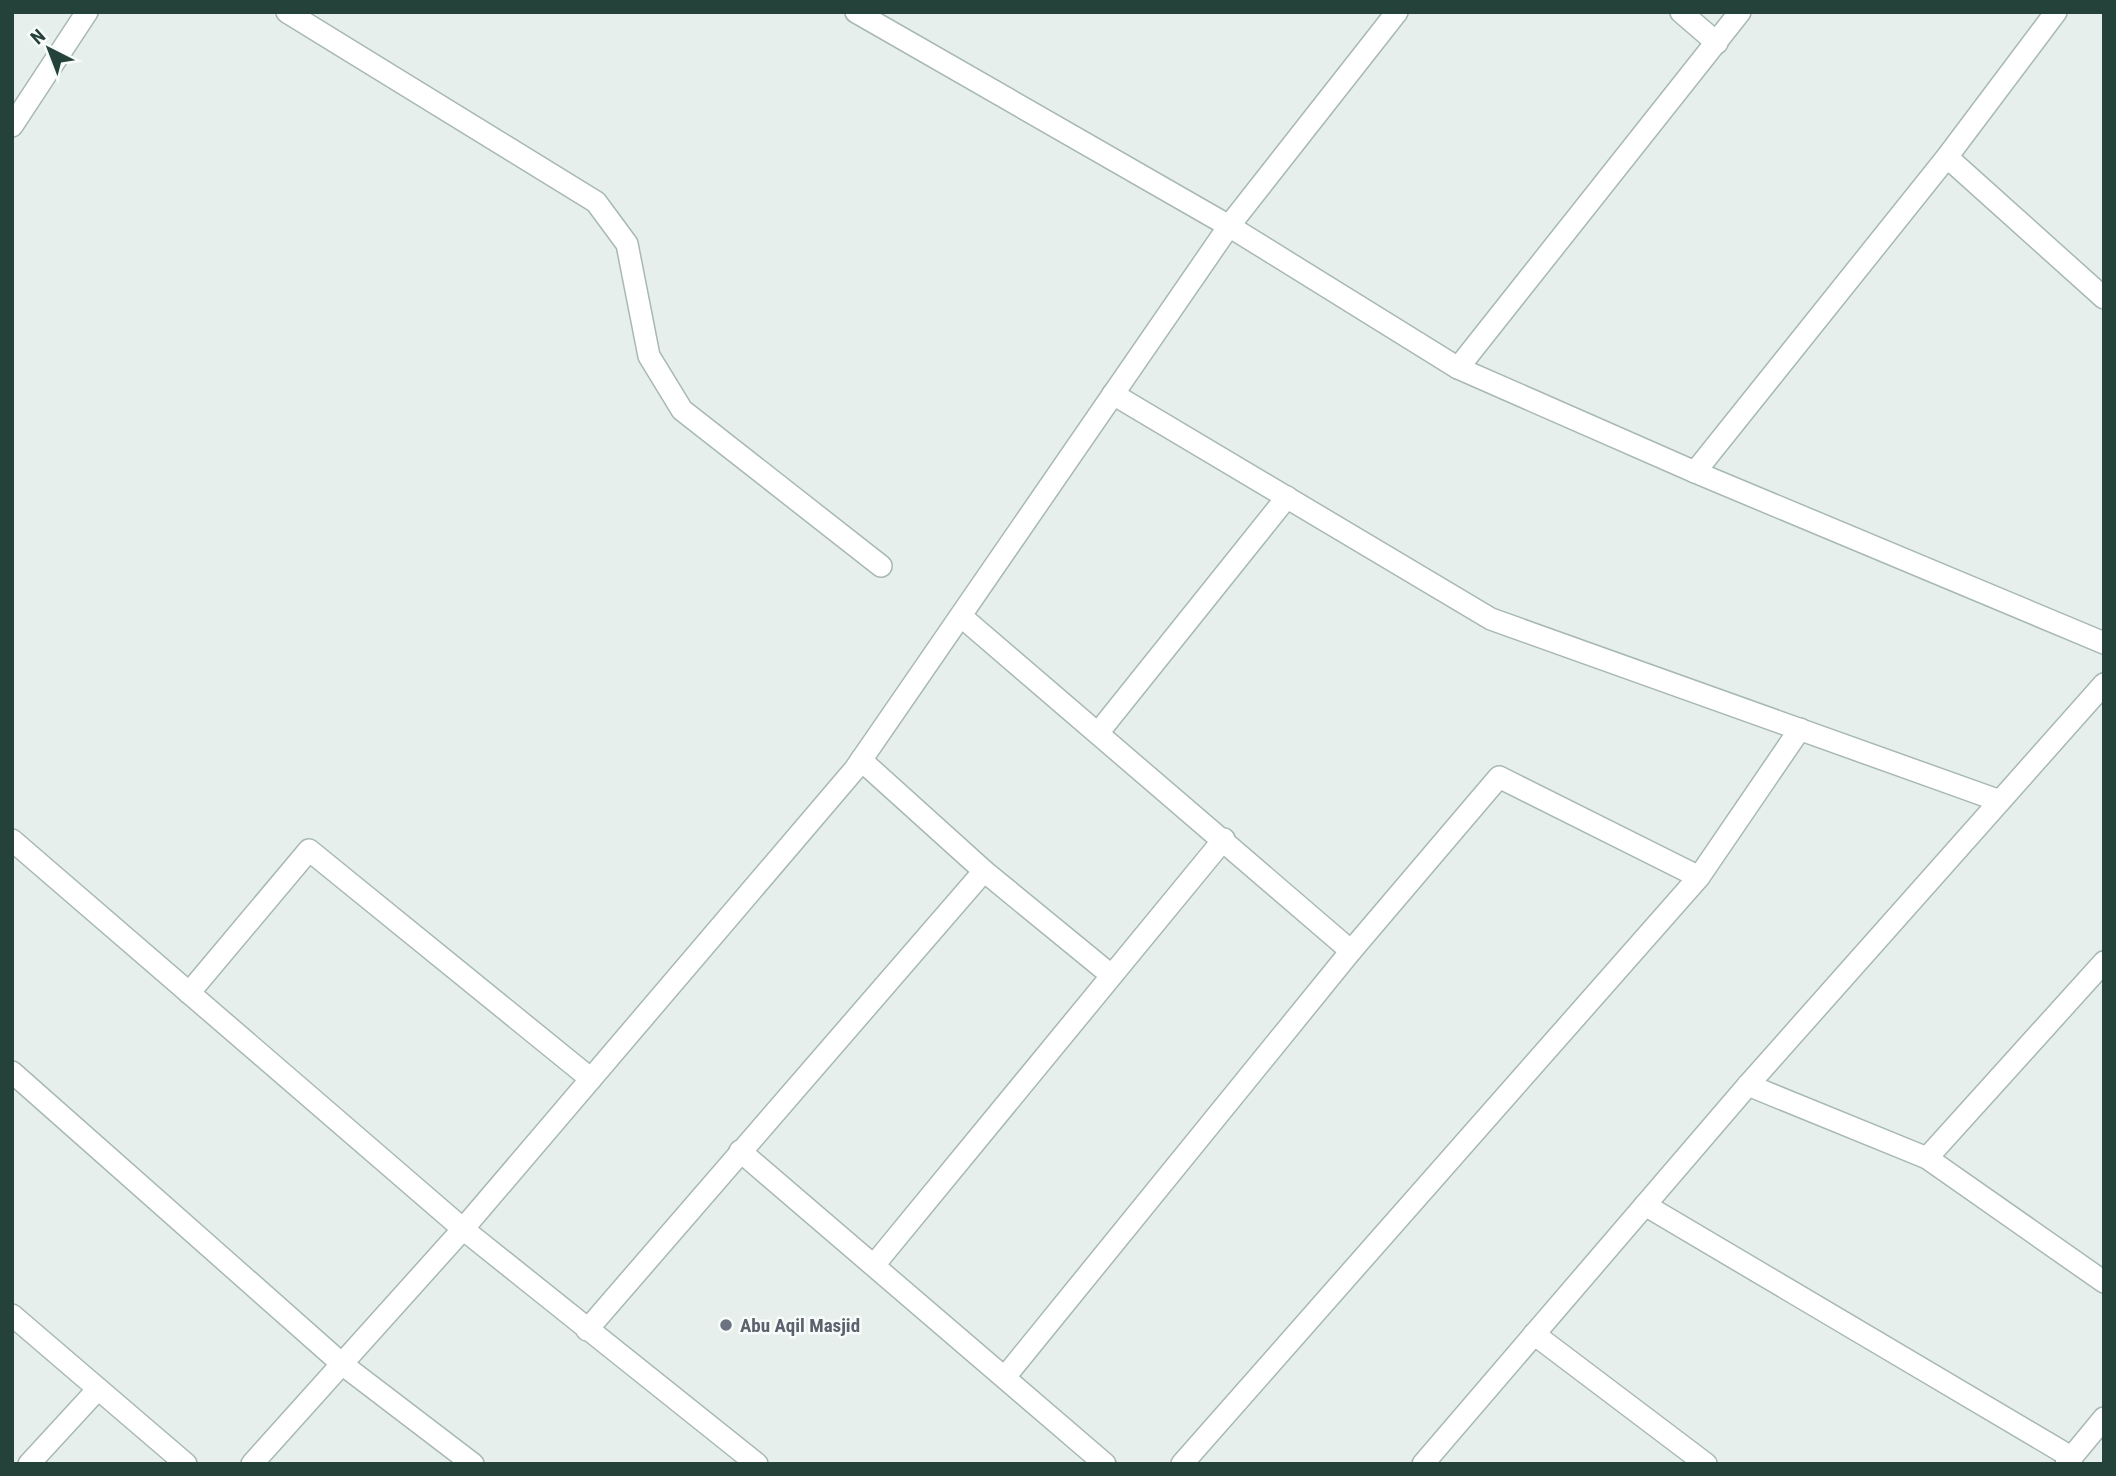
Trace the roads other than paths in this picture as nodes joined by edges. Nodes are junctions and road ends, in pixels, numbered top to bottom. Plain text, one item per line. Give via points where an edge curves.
1 (87, 12) edge
2 (287, 12) edge
3 (856, 12) edge
4 (1681, 12) edge
5 (1740, 12) edge
6 (2056, 12) edge
7 (1395, 13) edge
8 (1717, 43) junction
9 (12, 126) edge
10 (1947, 157) junction
11 (1229, 226) junction
12 (2104, 298) edge
13 (1458, 368) junction
14 (1113, 394) junction
15 (1695, 472) junction
16 (1287, 497) junction
17 (881, 566) dead end
18 (962, 617) junction
19 (2104, 643) edge
20 (2104, 684) edge
21 (1800, 729) junction
22 (1098, 733) junction
23 (861, 760) junction
24 (2000, 800) junction
25 (1224, 839) junction
26 (12, 840) edge
27 (984, 871) junction
28 (1699, 877) junction
29 (1351, 951) junction
30 (2104, 962) edge
31 (1111, 975) junction
32 (189, 993) junction
33 (12, 1072) edge
34 (591, 1079) junction
35 (1748, 1085) junction
36 (740, 1150) junction
37 (1927, 1158) junction
38 (1645, 1205) junction
39 (463, 1229) junction
40 (874, 1265) junction
41 (2104, 1282) edge
42 (12, 1315) edge
43 (587, 1330) junction
44 (1534, 1334) junction
45 (342, 1364) junction
46 (1005, 1377) junction
47 (98, 1389) junction
48 (2104, 1418) edge
49 (2068, 1460) edge
50 (1427, 1462) edge
51 (29, 1464) edge
52 (186, 1464) edge
53 (253, 1464) edge
54 (473, 1464) edge
55 (757, 1464) edge
56 (1105, 1464) edge
57 (1182, 1464) edge
58 (1706, 1464) edge

1 - 9 street
2 - 17 street via 596,202 627,244 649,356 682,410
3 - 11 street
4 - 8 street
5 - 8 street
6 - 10 street
7 - 11 street
8 - 13 street
10 - 12 street
10 - 15 street
11 - 13 street
11 - 14 street
13 - 15 street
14 - 16 street
14 - 18 street
15 - 19 street
16 - 21 street via 1491,619
16 - 22 street
18 - 22 street
18 - 23 street
20 - 24 street
21 - 24 street
21 - 28 street
22 - 25 street
23 - 27 street
23 - 34 street
24 - 35 street
25 - 29 street
25 - 31 street
26 - 32 street
27 - 31 street
27 - 36 street
28 - 29 street via 1499,777
28 - 57 street
29 - 46 street
30 - 37 street
31 - 40 street
32 - 34 street via 309,850
32 - 39 street
33 - 45 street
34 - 39 street
35 - 37 street
35 - 38 street
36 - 40 street
36 - 43 street
37 - 41 street
38 - 44 street
38 - 49 street
39 - 43 street
39 - 45 street
40 - 46 street
42 - 47 street
43 - 55 street
44 - 50 street
44 - 58 street
45 - 53 street
45 - 54 street
46 - 56 street
47 - 51 street
47 - 52 street
48 - 49 street

